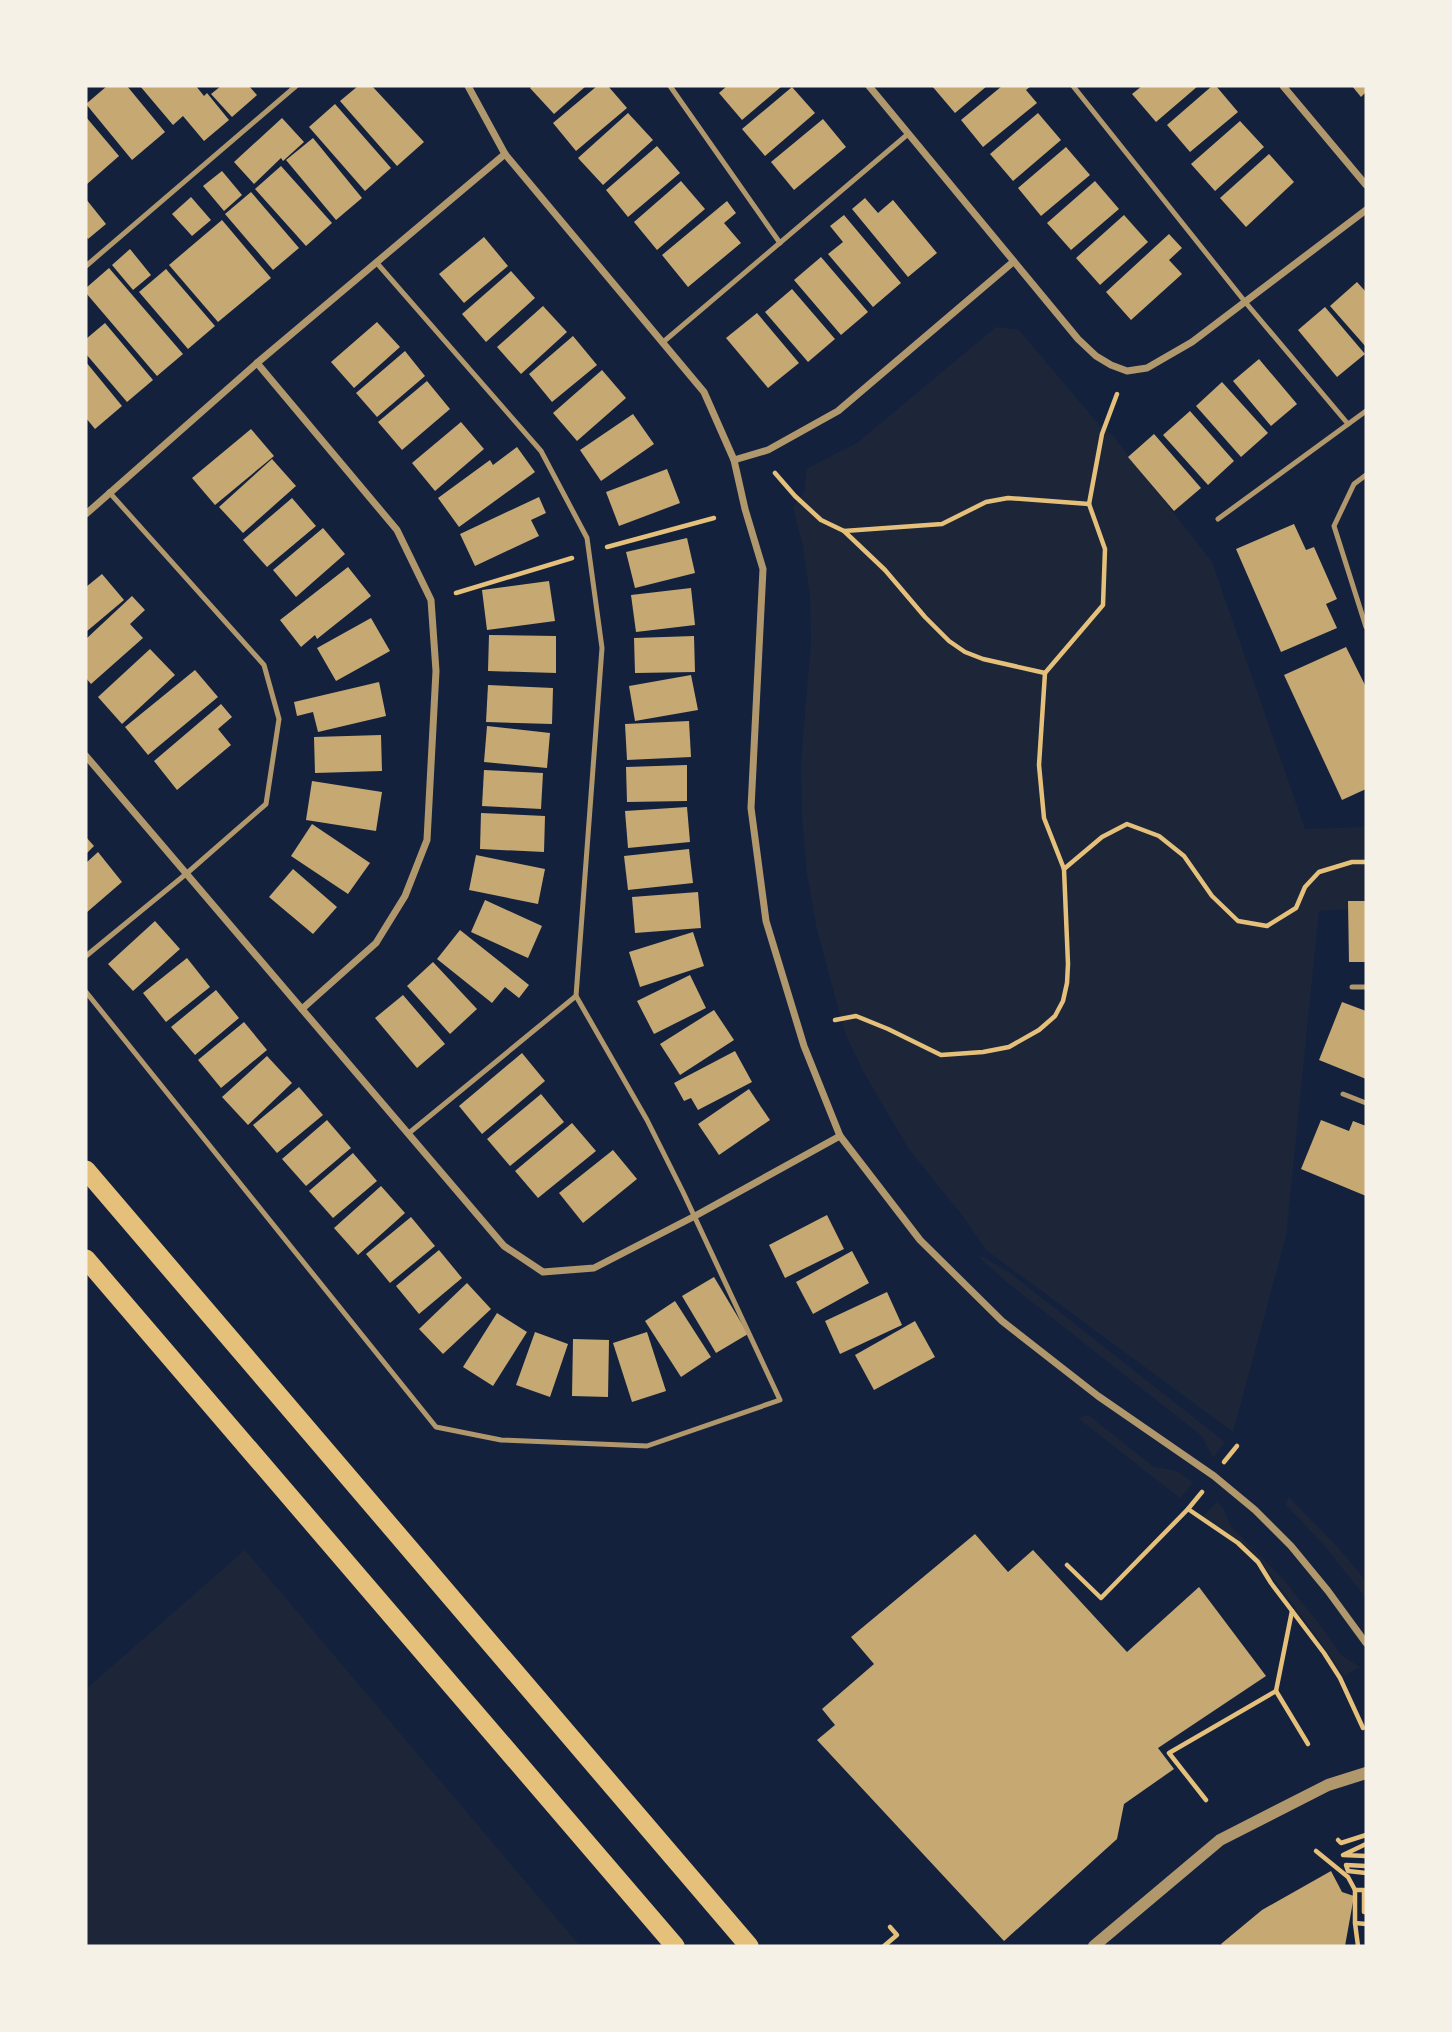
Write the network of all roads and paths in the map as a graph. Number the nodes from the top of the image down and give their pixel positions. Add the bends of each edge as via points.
1 (296, 86) edge
2 (468, 86) edge
3 (670, 86) edge
4 (869, 86) edge
5 (1073, 86) edge
6 (1283, 86) edge
7 (908, 134) junction
8 (505, 154) junction
9 (1366, 186) edge
10 (1366, 210) edge
11 (780, 243) junction
12 (376, 262) junction
13 (1013, 262) junction
14 (86, 266) edge
15 (1246, 303) junction
16 (662, 343) junction
17 (257, 363) junction
18 (1117, 394) dead end
19 (1366, 411) edge
20 (1348, 424) junction
21 (734, 460) junction
22 (775, 473) dead end
23 (1366, 475) edge
24 (109, 492) junction
25 (1089, 504) junction
26 (86, 514) edge
27 (714, 518) dead end
28 (1219, 519) dead end
29 (844, 531) junction
30 (600, 549) dead end
31 (576, 557) dead end
32 (456, 593) dead end
33 (1366, 627) edge
34 (1045, 673) junction
35 (86, 756) edge
36 (1366, 862) edge
37 (1064, 869) junction
38 (186, 874) junction
39 (86, 957) edge
40 (1352, 987) dead end
41 (1366, 987) edge
42 (86, 992) edge
43 (576, 996) junction
44 (302, 1009) junction
45 (835, 1020) dead end
46 (1343, 1094) dead end
47 (1366, 1103) edge
48 (409, 1133) junction
49 (840, 1136) junction
50 (86, 1170) edge
51 (695, 1216) junction
52 (86, 1259) edge
53 (1237, 1447) dead end
54 (1222, 1465) dead end
55 (1203, 1491) dead end
56 (1188, 1509) junction
57 (1067, 1565) dead end
58 (1292, 1610) junction
59 (1366, 1643) edge
60 (1276, 1691) junction
61 (1363, 1728) dead end
62 (1308, 1744) dead end
63 (1366, 1773) edge
64 (1206, 1801) dead end
65 (1366, 1835) edge
66 (1338, 1840) dead end
67 (1366, 1844) edge
68 (1316, 1851) dead end
69 (1366, 1856) edge
70 (1366, 1866) edge
71 (1366, 1873) edge
72 (1355, 1890) junction
73 (1366, 1912) edge
74 (1355, 1923) junction
75 (1366, 1924) edge
76 (890, 1927) dead end
77 (675, 1946) edge
78 (749, 1946) edge
79 (884, 1946) edge
80 (1094, 1946) edge
81 (1357, 1946) edge

1 - 14 lane
2 - 8 street
3 - 11 lane
4 - 7 street
5 - 15 lane
6 - 9 street
7 - 11 lane
7 - 13 street
8 - 12 street
8 - 16 street
10 - 15 street
11 - 16 lane
12 - 17 street
12 - 43 lane via 541,451 587,538 601,648
13 - 15 street via 1078,339 1096,356 1126,371 1147,368
13 - 21 street via 838,411 768,450
15 - 20 lane
16 - 21 street via 704,392
17 - 24 street
17 - 44 street via 397,530 431,600 436,671 427,839 405,895 376,943
18 - 25 path via 1101,434
19 - 20 lane
20 - 28 lane
21 - 49 street via 763,569 751,808 766,921 804,1046
22 - 29 path via 821,520
23 - 33 lane via 1354,484 1334,526
24 - 26 street
24 - 38 lane via 264,665 279,719 266,804
25 - 29 path via 1007,498 986,502 942,524
25 - 34 path via 1105,549 1103,605
27 - 30 path
29 - 34 path via 892,576 949,641 983,659
31 - 32 path
34 - 37 path via 1039,765 1044,818
35 - 38 street
36 - 37 path via 1319,872 1296,908 1267,926 1238,921 1212,897 1184,856 1160,836 1127,824 1102,837
37 - 45 path via 1068,983 1055,1016 1039,1030 1009,1047 941,1055 856,1016
38 - 39 lane
38 - 44 street
40 - 41 lane
42 - 51 lane via 436,1427 501,1440 647,1446 780,1400
43 - 48 lane
43 - 51 lane
44 - 48 street
46 - 47 lane
48 - 51 street via 504,1246 542,1272 594,1268
49 - 51 street
49 - 59 street via 919,1240 993,1312 1098,1396 1255,1510 1291,1546
50 - 78 highway
52 - 77 highway
53 - 54 path
55 - 56 path
56 - 57 path via 1101,1598
56 - 58 path via 1248,1551
58 - 60 path
58 - 61 path via 1340,1678
60 - 62 path
60 - 64 path via 1169,1753
63 - 80 street via 1328,1785 1220,1840
65 - 66 path
67 - 69 path via 1343,1855
68 - 72 path via 1348,1877
70 - 71 path via 1346,1865 1348,1871
72 - 73 path via 1364,1889
72 - 74 path
74 - 75 path
74 - 81 path
76 - 79 path via 897,1935

